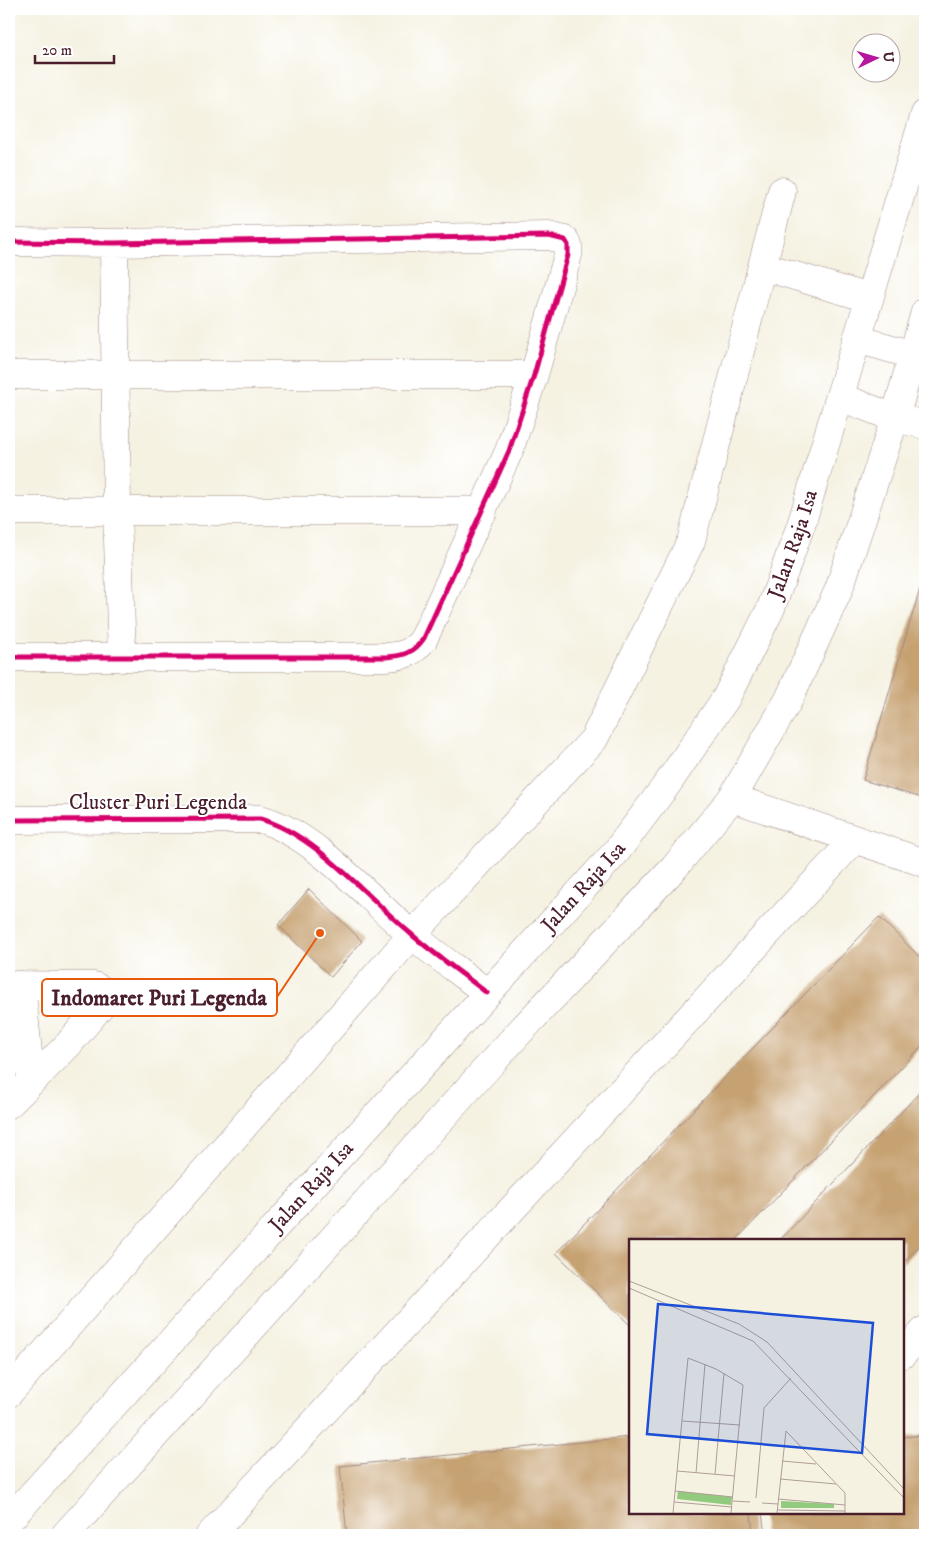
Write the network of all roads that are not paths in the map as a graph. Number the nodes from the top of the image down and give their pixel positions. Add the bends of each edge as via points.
1 (925, 114) edge
2 (782, 191) dead end
3 (9, 242) edge
4 (114, 242) junction
5 (762, 266) junction
6 (868, 298) junction
7 (925, 312) edge
8 (857, 339) junction
9 (919, 358) edge
10 (115, 374) junction
11 (9, 375) edge
12 (534, 375) junction
13 (840, 397) junction
14 (895, 418) junction
15 (925, 424) edge
16 (9, 511) edge
17 (116, 511) junction
18 (483, 511) junction
19 (9, 657) edge
20 (122, 658) junction
21 (732, 798) junction
22 (9, 820) edge
23 (854, 840) junction
24 (925, 863) edge
25 (412, 935) junction
26 (15, 985) edge
27 (487, 993) junction
28 (31, 1081) junction
29 (9, 1104) edge
30 (925, 1330) edge
31 (904, 1353) edge
32 (9, 1393) edge
33 (9, 1520) edge
34 (65, 1535) edge
35 (210, 1535) edge

1 - 6 street, Jalan Raja Isa
2 - 5 street
3 - 4 street
4 - 10 street
4 - 12 street via 549,236 565,240 568,255
5 - 6 street
5 - 25 street via 691,541 594,739
6 - 8 street, Jalan Raja Isa
7 - 9 street
8 - 9 street
8 - 13 street, Jalan Raja Isa
9 - 14 street
10 - 11 street
10 - 12 street
10 - 17 street
12 - 18 street via 509,451
13 - 14 street
13 - 27 street, Jalan Raja Isa via 801,525 771,608 726,698 616,852
14 - 15 street
14 - 21 street via 839,589 788,701
16 - 17 street
17 - 18 street
17 - 20 street
18 - 20 street via 424,638 407,654 386,657
19 - 20 street
21 - 23 street
21 - 34 street via 674,868 516,1036
22 - 25 street, Cluster Puri Legenda via 260,819 274,822 307,841
23 - 24 street
23 - 35 street
25 - 27 street, Cluster Puri Legenda
25 - 32 street
26 - 28 street
26 - 28 street via 94,986 104,993 102,1004 91,1018
27 - 33 street, Jalan Raja Isa
28 - 29 street
30 - 31 street

